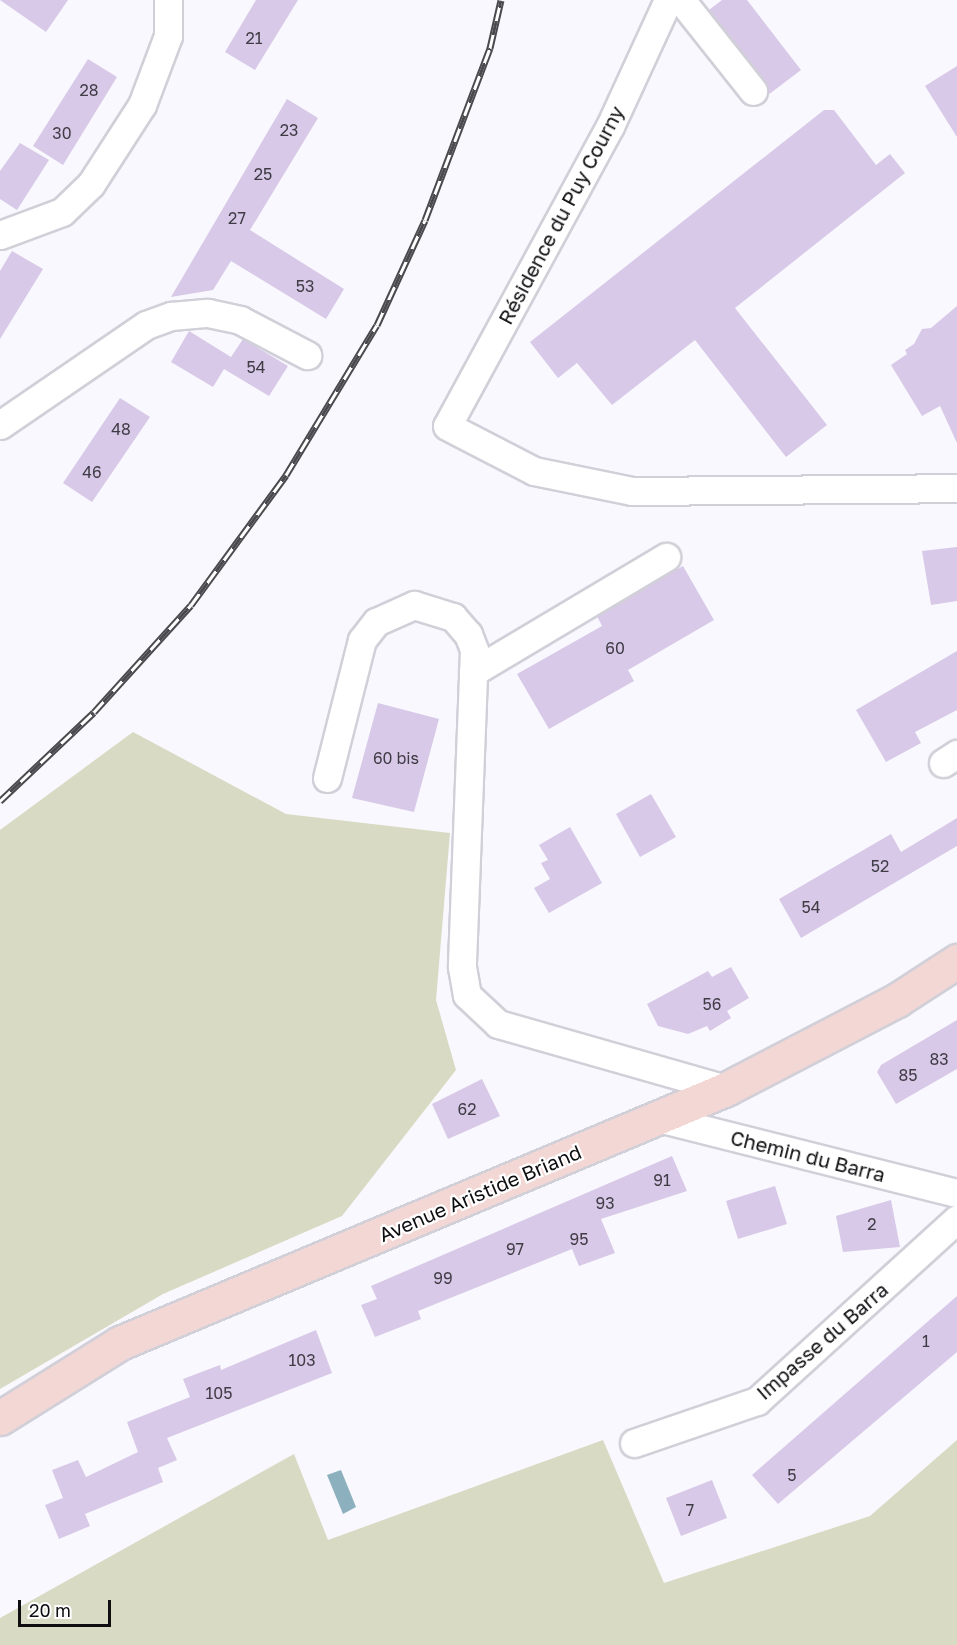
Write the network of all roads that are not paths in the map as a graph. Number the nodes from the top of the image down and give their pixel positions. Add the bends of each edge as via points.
1 (168, 0) edge
2 (668, 0) edge
3 (681, 0) edge
4 (753, 91) dead end
5 (0, 235) edge
6 (307, 355) dead end
7 (0, 425) edge
8 (957, 488) edge
9 (666, 557) dead end
10 (473, 672) junction
11 (327, 778) dead end
12 (957, 961) edge
13 (726, 1089) junction
14 (658, 1118) junction
15 (957, 1193) edge
16 (957, 1219) edge
17 (0, 1418) edge
18 (634, 1443) dead end

1 - 5 street via 168,36 142,105 91,184 62,212
2 - 8 street, Résidence du Puy Courny via 610,126 447,426 534,471 632,491
3 - 4 street
6 - 7 street via 240,320 208,314 171,316 146,325
9 - 10 street
10 - 11 street via 474,650 468,634 453,617 414,605 376,622 362,640
10 - 13 street via 462,967 467,995 498,1024
12 - 13 main road, Avenue Aristide Briand via 897,1000
13 - 14 main road, Avenue Aristide Briand
14 - 15 street, Chemin du Barra
14 - 17 main road, Avenue Aristide Briand via 120,1343
16 - 18 street, Impasse du Barra via 758,1401

